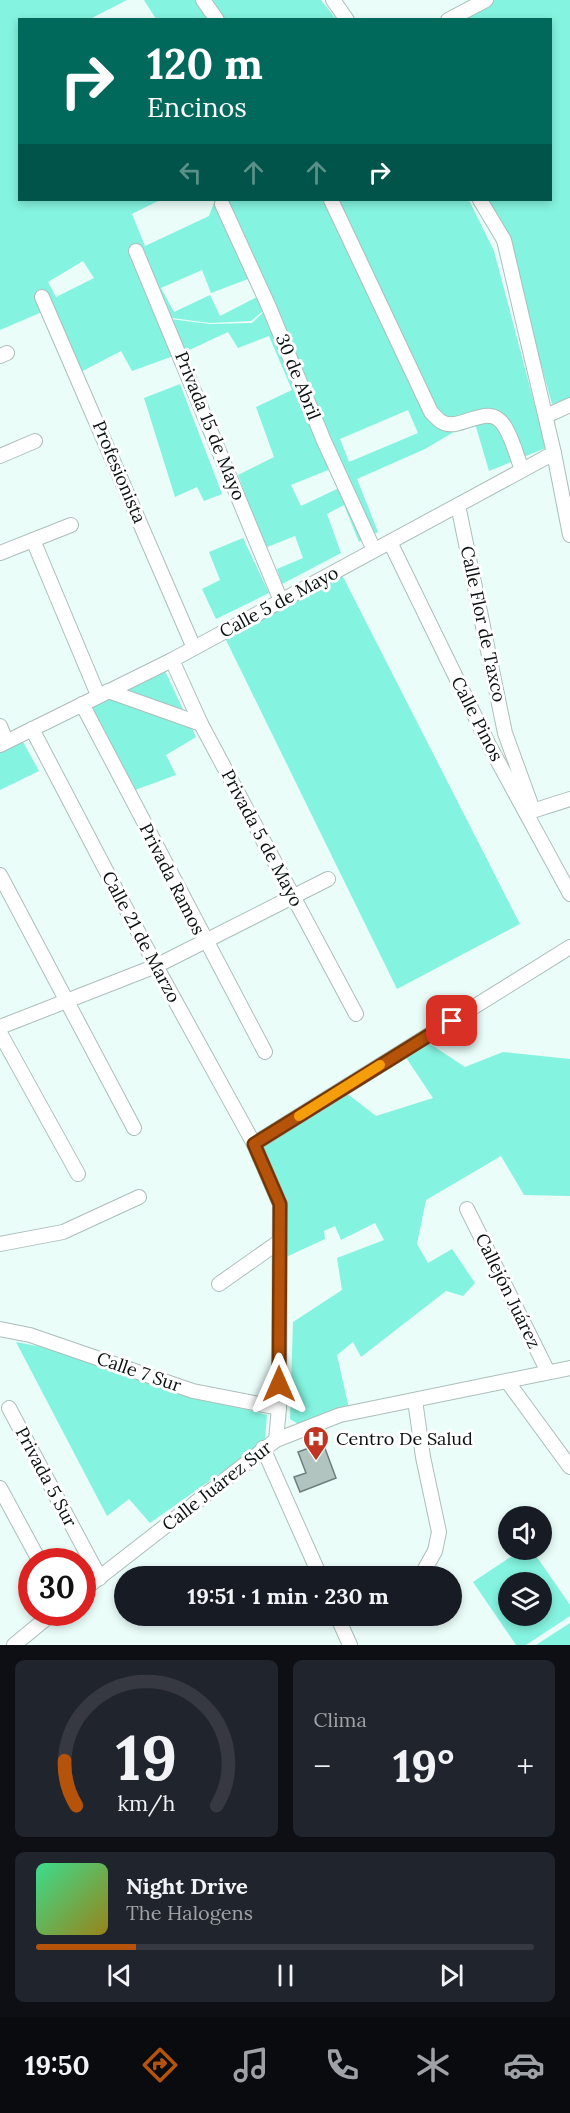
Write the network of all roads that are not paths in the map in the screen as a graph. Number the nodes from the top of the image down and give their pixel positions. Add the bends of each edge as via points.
1 (204, 0) edge
2 (333, 0) edge
3 (486, 0) edge
4 (216, 18) edge
5 (346, 18) edge
6 (452, 18) edge
7 (331, 201) edge
8 (481, 201) edge
9 (222, 204) dead end
10 (136, 251) dead end
11 (42, 297) dead end
12 (570, 405) edge
13 (546, 416) junction
14 (35, 441) dead end
15 (554, 453) junction
16 (0, 456) edge
17 (522, 470) junction
18 (458, 505) junction
19 (71, 525) dead end
20 (570, 534) edge
21 (33, 540) junction
22 (390, 542) junction
23 (374, 550) junction
24 (0, 553) edge
25 (281, 601) junction
26 (194, 648) junction
27 (172, 660) junction
28 (103, 693) junction
29 (82, 704) junction
30 (201, 724) junction
31 (0, 726) edge
32 (32, 729) junction
33 (3, 743) edge
34 (570, 799) edge
35 (529, 811) junction
36 (0, 875) edge
37 (328, 879) dead end
38 (570, 894) edge
39 (292, 896) junction
40 (205, 942) junction
41 (570, 947) edge
42 (156, 966) junction
43 (66, 1001) junction
44 (356, 1014) dead end
45 (0, 1027) edge
46 (0, 1033) edge
47 (265, 1052) dead end
48 (134, 1128) dead end
49 (254, 1144) junction
50 (78, 1174) dead end
51 (139, 1197) dead end
52 (467, 1209) dead end
53 (280, 1241) junction
54 (0, 1244) edge
55 (219, 1284) dead end
56 (0, 1329) edge
57 (570, 1368) edge
58 (548, 1372) junction
59 (507, 1381) junction
60 (415, 1400) junction
61 (9, 1408) dead end
62 (279, 1408) junction
63 (276, 1440) junction
64 (263, 1448) junction
65 (570, 1467) edge
66 (0, 1488) edge
67 (32, 1548) edge
68 (316, 1566) edge
69 (426, 1566) edge
70 (100, 1578) junction
71 (96, 1581) edge
72 (37, 1626) edge
73 (341, 1626) edge
74 (14, 1645) edge
75 (350, 1645) edge

1 - 4 street
2 - 5 street
3 - 6 street
7 - 17 street via 431,412 443,423 492,416 499,420
8 - 13 street via 504,240
9 - 23 street, 30 de Abril
10 - 25 street, Privada 15 de Mayo
11 - 26 street, Profesionista
12 - 13 street
13 - 15 street
14 - 16 street
15 - 17 street, Calle 5 de Mayo
15 - 20 street
17 - 18 street, Calle 5 de Mayo
18 - 22 street, Calle 5 de Mayo
18 - 35 street, Calle Flor de Taxco via 505,733
19 - 21 street
21 - 24 street
21 - 28 street
22 - 23 street, Calle 5 de Mayo
22 - 35 street, Calle Pinos via 489,744
23 - 25 street, Calle 5 de Mayo
25 - 26 street, Calle 5 de Mayo
26 - 27 street, Calle 5 de Mayo
27 - 28 street, Calle 5 de Mayo
27 - 30 street, Privada 5 de Mayo
28 - 29 street, Calle 5 de Mayo
28 - 30 street
29 - 32 street, Calle 5 de Mayo
29 - 40 street, Privada Ramos
30 - 39 street, Privada 5 de Mayo
31 - 33 street
32 - 33 street, Calle 5 de Mayo
32 - 42 street, Calle 21 de Marzo
34 - 35 street
35 - 38 street, Calle Pinos
36 - 43 street
37 - 39 street
39 - 40 street
39 - 44 street, Privada 5 de Mayo
40 - 42 street
40 - 47 street, Privada Ramos
41 - 49 street
42 - 43 street
42 - 49 street, Calle 21 de Marzo
43 - 45 street
43 - 48 street
46 - 50 street
49 - 53 street, Calle 21 de Marzo via 280,1204
51 - 54 street via 63,1232
52 - 58 street, Callejón Juárez
53 - 55 street
53 - 62 street, Calle 21 de Marzo
56 - 62 street, Calle 7 Sur via 30,1335 193,1391
57 - 58 street, Calle Juárez Sur
58 - 59 street, Calle Juárez Sur
59 - 60 street, Calle Juárez Sur
59 - 65 street
60 - 63 street, Calle Juárez Sur via 340,1415
60 - 69 street via 439,1532 435,1551
61 - 70 street, Privada 5 Sur
62 - 63 street, Calle 21 de Marzo
63 - 64 street, Calle Juárez Sur
64 - 68 street
64 - 70 street, Calle Juárez Sur
66 - 67 street
70 - 71 street, Calle Juárez Sur
72 - 74 street
73 - 75 street

